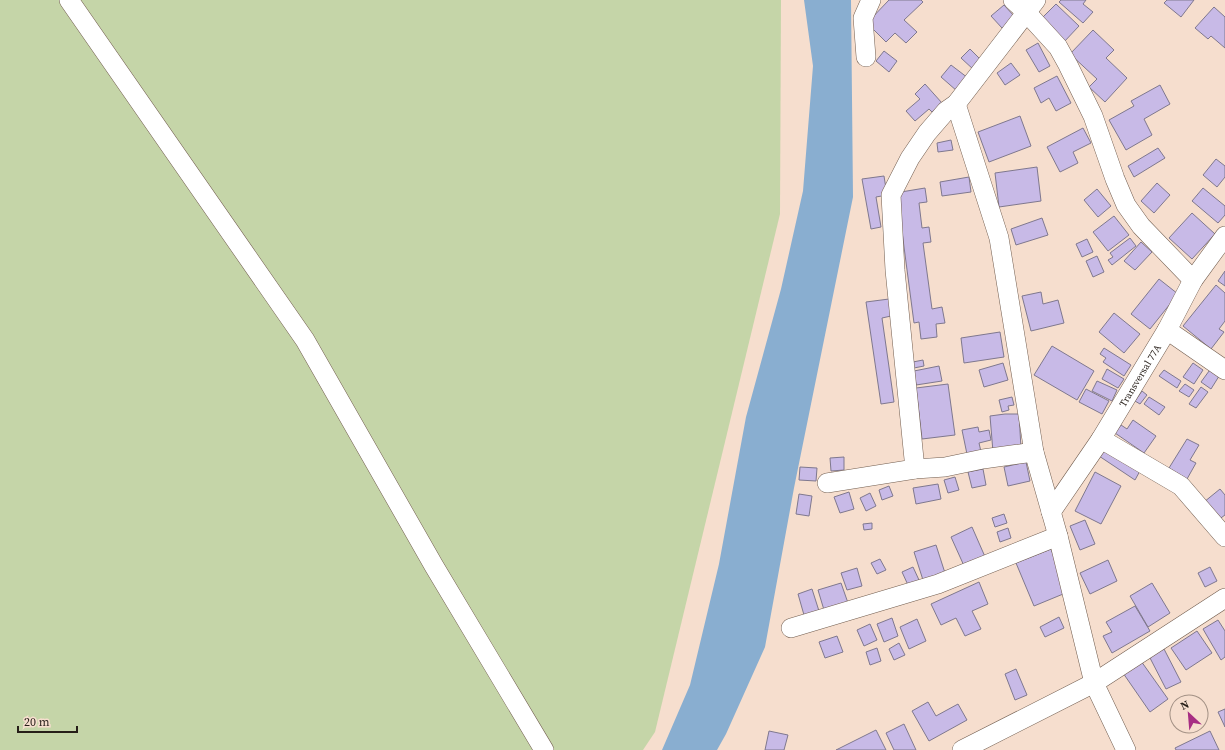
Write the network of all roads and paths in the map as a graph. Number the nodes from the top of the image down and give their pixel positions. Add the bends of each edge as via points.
1 (69, 0) edge
2 (871, 0) edge
3 (1025, 4) edge
4 (866, 57) dead end
5 (956, 104) junction
6 (1225, 236) edge
7 (1193, 280) junction
8 (1167, 330) junction
9 (1225, 370) edge
10 (1102, 439) junction
11 (1034, 452) junction
12 (915, 469) junction
13 (827, 483) dead end
14 (1051, 512) junction
15 (1058, 536) junction
16 (1225, 537) edge
17 (1225, 598) edge
18 (791, 628) dead end
19 (1094, 683) junction
20 (544, 750) edge
21 (962, 750) edge
22 (1126, 750) edge

1 - 20 street via 305,340 434,566
2 - 4 street via 863,18
3 - 5 street
3 - 7 street via 1058,47 1068,65 1093,116 1126,205 1141,226
5 - 11 street via 999,238
5 - 12 street via 946,111 927,133 910,158 891,195 895,270
6 - 7 street, Transversal 77A
7 - 8 street, Transversal 77A
8 - 9 street
8 - 10 street, Transversal 77A
10 - 14 street, Transversal 77A
10 - 16 street via 1181,486
11 - 12 street
11 - 14 street
12 - 13 street
14 - 15 street
15 - 18 street via 938,584
15 - 19 street
17 - 19 street
19 - 21 street
19 - 22 street

